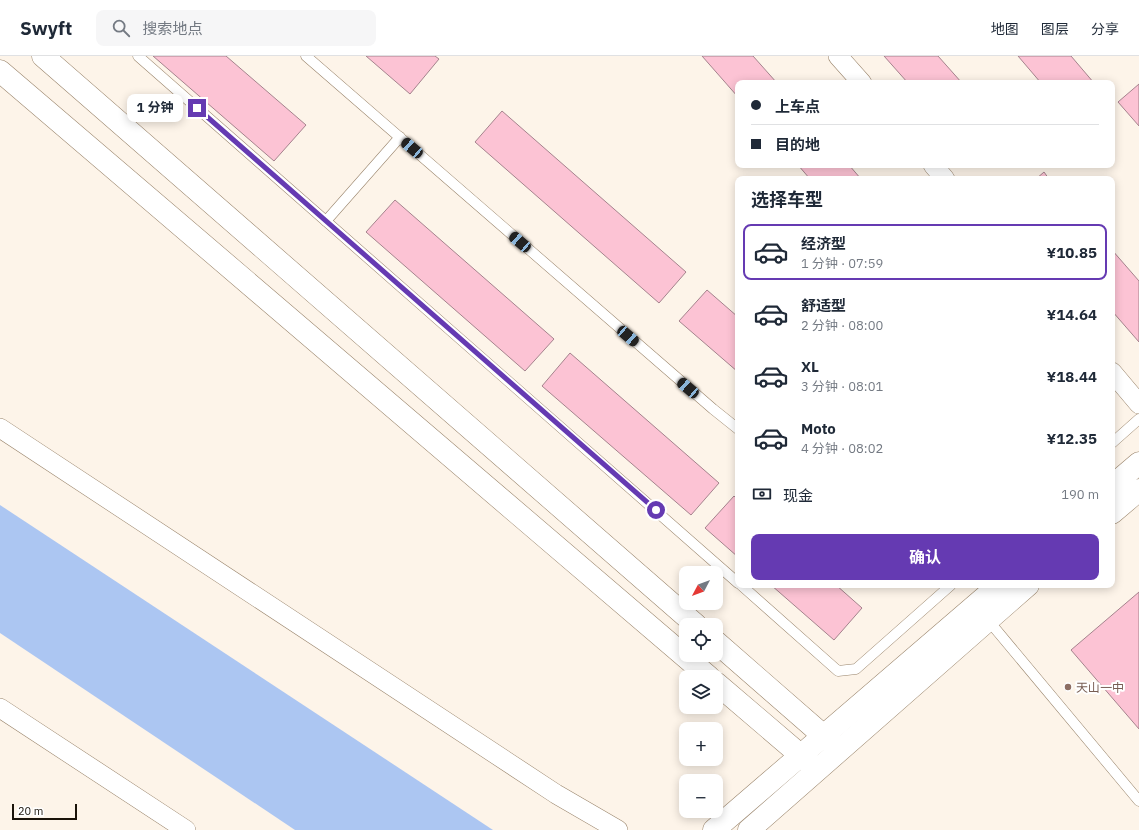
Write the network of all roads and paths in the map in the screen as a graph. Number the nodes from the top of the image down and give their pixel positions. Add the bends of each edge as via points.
1 (43, 56) edge
2 (138, 56) edge
3 (306, 56) edge
4 (838, 56) edge
5 (0, 71) edge
6 (859, 80) edge
7 (400, 137) junction
8 (936, 168) edge
9 (942, 176) edge
10 (326, 221) junction
11 (1115, 376) edge
12 (1139, 404) edge
13 (1139, 419) edge
14 (735, 427) edge
15 (0, 428) edge
16 (1115, 440) edge
17 (1139, 463) edge
18 (1115, 483) edge
19 (1139, 490) edge
20 (1115, 510) edge
21 (735, 580) edge
22 (744, 588) edge
23 (948, 588) edge
24 (995, 588) edge
25 (1025, 588) edge
26 (688, 618) edge
27 (988, 620) junction
28 (723, 648) edge
29 (701, 670) edge
30 (723, 689) edge
31 (0, 708) edge
32 (832, 743) junction
33 (810, 763) junction
34 (1139, 801) edge
35 (186, 830) edge
36 (618, 830) edge
37 (714, 830) edge
38 (749, 830) edge

1 - 26 main road
2 - 10 lane
3 - 7 lane
4 - 6 street
5 - 29 main road
7 - 10 lane
7 - 14 lane
8 - 9 street
10 - 21 lane
11 - 12 street
13 - 16 lane
15 - 36 street via 556,794
17 - 18 main road
19 - 20 main road
22 - 23 lane via 838,671 856,669
24 - 32 main road
25 - 27 main road
27 - 32 main road
27 - 34 lane
28 - 32 main road
30 - 33 main road
31 - 35 street
32 - 33 main road
33 - 37 main road
33 - 38 main road

